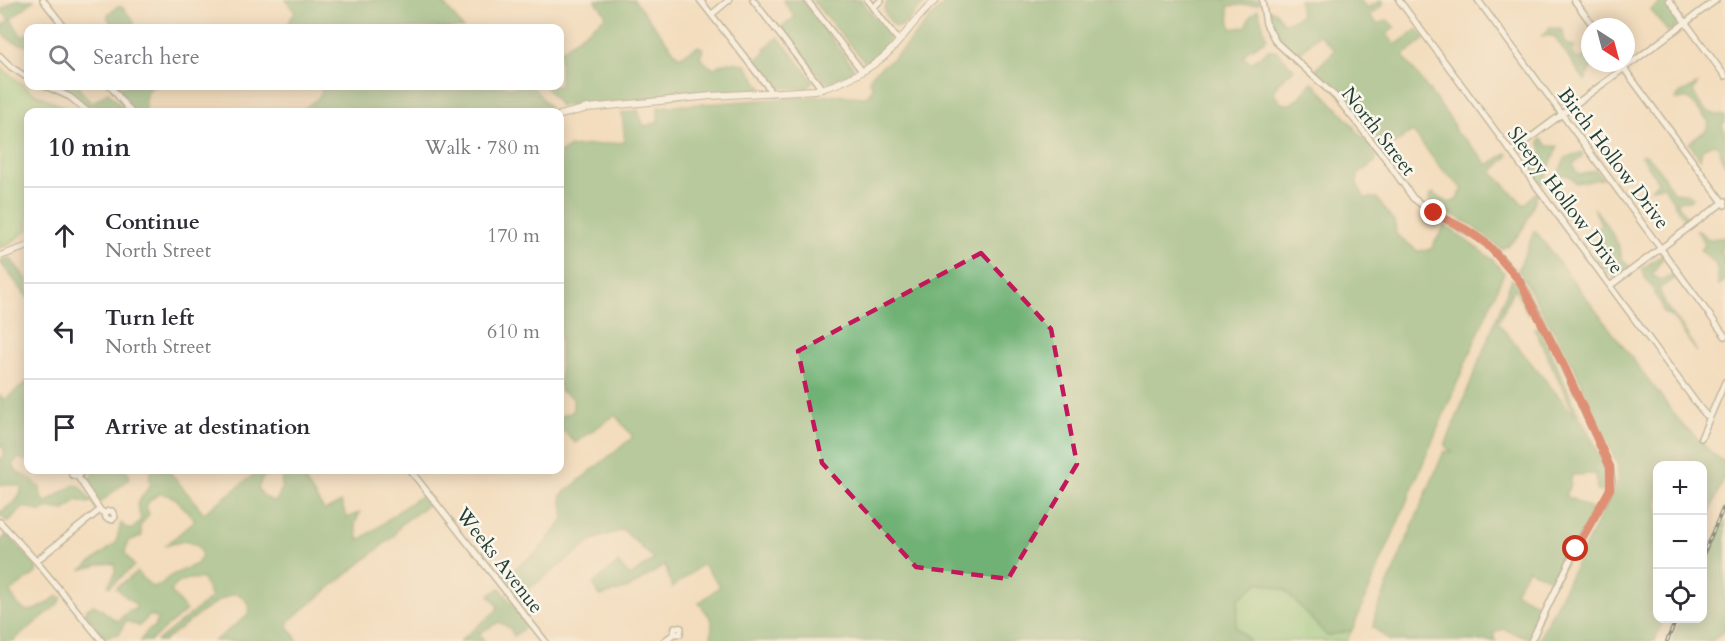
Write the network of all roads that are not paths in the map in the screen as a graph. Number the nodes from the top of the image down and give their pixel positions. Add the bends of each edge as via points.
1 (43, 0) edge
2 (700, 0) edge
3 (729, 0) edge
4 (753, 0) edge
5 (807, 0) edge
6 (867, 0) edge
7 (880, 0) edge
8 (936, 0) edge
9 (1262, 0) edge
10 (1399, 0) edge
11 (1478, 0) edge
12 (1574, 0) edge
13 (1669, 0) edge
14 (1716, 0) edge
15 (873, 8) junction
16 (711, 14) junction
17 (1587, 18) edge
18 (1686, 22) junction
19 (62, 24) edge
20 (899, 41) junction
21 (0, 57) edge
22 (1635, 57) edge
23 (862, 71) junction
24 (1615, 72) edge
25 (1626, 72) edge
26 (24, 75) edge
27 (1725, 76) edge
28 (822, 89) junction
29 (55, 90) edge
30 (113, 90) edge
31 (770, 93) junction
32 (83, 108) edge
33 (129, 108) edge
34 (564, 114) edge
35 (1562, 115) junction
36 (1511, 152) junction
37 (1724, 203) edge
38 (24, 247) edge
39 (1662, 248) junction
40 (0, 256) edge
41 (1611, 285) junction
42 (1725, 336) edge
43 (1725, 382) edge
44 (1710, 417) junction
45 (1701, 438) dead end
46 (72, 474) edge
47 (81, 474) edge
48 (413, 474) edge
49 (78, 477) junction
50 (0, 522) edge
51 (36, 561) junction
52 (674, 633) dead end
53 (102, 641) edge
54 (545, 641) edge
55 (664, 641) edge
56 (1531, 641) edge

1 - 19 street
2 - 16 street
3 - 16 street
4 - 28 street
5 - 23 street
6 - 15 street
7 - 15 street
8 - 20 main road
9 - 56 street, North Street via 1266,24 1276,42 1336,97 1413,198 1479,238 1514,273 1557,352 1610,467 1608,495 1581,538
10 - 36 street, Sleepy Hollow Drive
11 - 35 street, Birch Hollow Drive
12 - 17 street
13 - 18 street
14 - 18 street
15 - 20 street
16 - 31 street
18 - 22 street
18 - 27 street
20 - 23 main road via 889,53
21 - 26 street
23 - 28 main road
24 - 35 street
25 - 37 street
28 - 31 main road
29 - 32 street
30 - 33 street
31 - 34 main road via 588,108
35 - 36 street
35 - 39 street, Birch Hollow Drive
36 - 41 street, Sleepy Hollow Drive
37 - 39 street
38 - 40 main road
39 - 41 street
39 - 42 street, Birch Hollow Drive
41 - 44 street, Sleepy Hollow Drive
43 - 44 street
44 - 45 street
46 - 49 street
47 - 49 street
48 - 54 street, Weeks Avenue
49 - 51 street via 103,512
50 - 51 street
51 - 53 street
52 - 55 street

